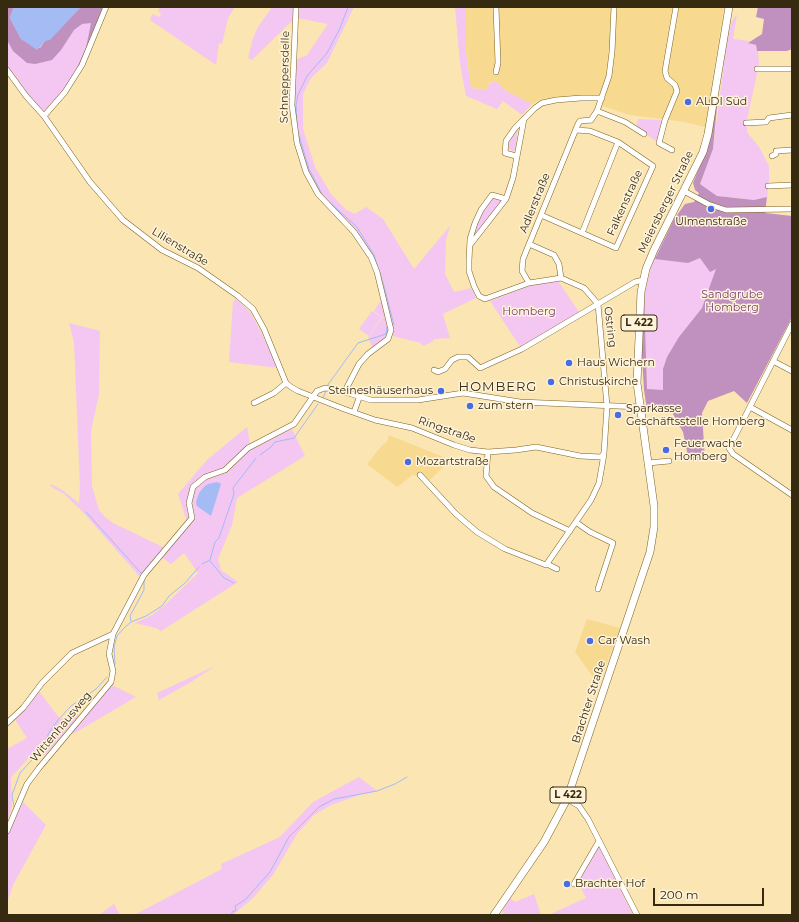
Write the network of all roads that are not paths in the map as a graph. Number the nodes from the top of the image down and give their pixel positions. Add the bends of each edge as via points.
1 (106, 7) edge
2 (296, 7) edge
3 (496, 7) edge
4 (614, 7) edge
5 (676, 7) edge
6 (729, 7) edge
7 (7, 70) edge
8 (757, 70) dead end
9 (792, 70) edge
10 (496, 72) dead end
11 (602, 98) junction
12 (597, 111) junction
13 (792, 115) edge
14 (44, 116) junction
15 (524, 119) junction
16 (591, 120) junction
17 (746, 123) dead end
18 (576, 130) junction
19 (590, 131) junction
20 (644, 134) dead end
21 (618, 142) junction
22 (672, 150) dead end
23 (792, 150) edge
24 (516, 156) junction
25 (772, 156) dead end
26 (792, 185) edge
27 (768, 186) dead end
28 (684, 191) junction
29 (506, 199) junction
30 (792, 209) edge
31 (541, 215) junction
32 (582, 233) junction
33 (470, 244) junction
34 (529, 244) junction
35 (561, 278) junction
36 (643, 280) junction
37 (529, 283) junction
38 (598, 304) junction
39 (792, 324) edge
40 (773, 361) junction
41 (434, 370) dead end
42 (792, 371) edge
43 (286, 383) junction
44 (346, 391) junction
45 (313, 396) junction
46 (359, 398) junction
47 (254, 403) dead end
48 (607, 406) junction
49 (750, 406) junction
50 (640, 407) junction
51 (354, 412) junction
52 (792, 430) edge
53 (488, 452) junction
54 (604, 453) junction
55 (669, 461) dead end
56 (648, 463) junction
57 (420, 475) dead end
58 (792, 494) edge
59 (577, 522) junction
60 (570, 531) junction
61 (546, 564) junction
62 (557, 569) dead end
63 (598, 589) dead end
64 (113, 634) junction
65 (7, 723) edge
66 (567, 799) junction
67 (7, 831) edge
68 (599, 841) junction
69 (574, 884) dead end
70 (494, 915) edge
71 (637, 915) edge

1 - 14 street via 82,65 65,92
2 - 44 street, Schneppersdelle via 292,105 297,144 306,172 318,194 354,232 374,264 391,330 388,339 359,364
3 - 10 street
4 - 11 street via 611,63
5 - 22 street via 665,71 677,91 658,143
6 - 28 main road, Meiersberger Straße / L 422 via 705,146
7 - 14 street, Lilienstraße
8 - 9 street
11 - 12 street
11 - 15 street via 570,98 542,103
12 - 16 street
12 - 20 street via 625,122
13 - 17 street via 769,118 766,122
14 - 43 street, Lilienstraße via 77,165 123,220 162,250 198,268 252,309 264,329
15 - 24 street
15 - 24 street via 510,134 505,146 505,153
16 - 18 street, Adlerstraße via 580,121
16 - 19 street
18 - 19 street
18 - 31 street, Adlerstraße
19 - 21 street
21 - 32 street
21 - 32 street, Falkenstraße via 653,166 616,248
23 - 25 street via 776,151
24 - 29 street via 513,178
26 - 27 street
28 - 30 street via 726,210
28 - 36 main road, Meiersberger Straße / L 422 via 658,240
29 - 33 street
29 - 33 street via 492,195 475,223
31 - 32 street
31 - 34 street, Adlerstraße
33 - 37 street via 469,271 479,296 485,299
34 - 35 street via 554,255 559,264
34 - 37 street, Adlerstraße via 521,265
35 - 37 street
35 - 38 street, Ostring via 584,288
36 - 38 street
36 - 50 main road, Meiersberger Straße / L 422 via 637,377
38 - 41 street via 522,349 480,368 468,357 458,356 445,369 438,372
38 - 48 street, Ostring
39 - 40 street
40 - 42 street
40 - 49 street
43 - 45 street via 298,391
43 - 47 street via 274,393
44 - 45 street via 325,388
44 - 46 street
45 - 51 street, Ringstraße
45 - 64 street, Wittenhausweg via 294,424 248,448 225,470 198,481 190,495 192,518 144,574
46 - 48 street via 418,400 463,393 520,402
46 - 51 street
48 - 50 street
48 - 54 street
49 - 52 street
49 - 58 street via 730,445 730,450
50 - 56 main road, Brachter Straße / L 422
51 - 53 street, Ringstraße via 375,420 412,428 454,446
53 - 54 street, Ringstraße via 536,447 597,458
53 - 60 street via 486,476 494,487 532,513
54 - 59 street via 599,483 592,500
55 - 56 street
56 - 66 main road, Brachter Straße / L 422 via 654,513 651,548
57 - 61 street via 456,514 477,532 501,547
59 - 60 street
59 - 63 street via 590,532 613,543
60 - 61 street
61 - 62 street
64 - 65 street via 72,653
64 - 67 street, Wittenhausweg via 109,654 113,669 110,682 38,768 27,784
66 - 68 street via 581,809
66 - 70 main road, Brachter Straße / L 422 via 544,842
68 - 69 street
68 - 71 street

